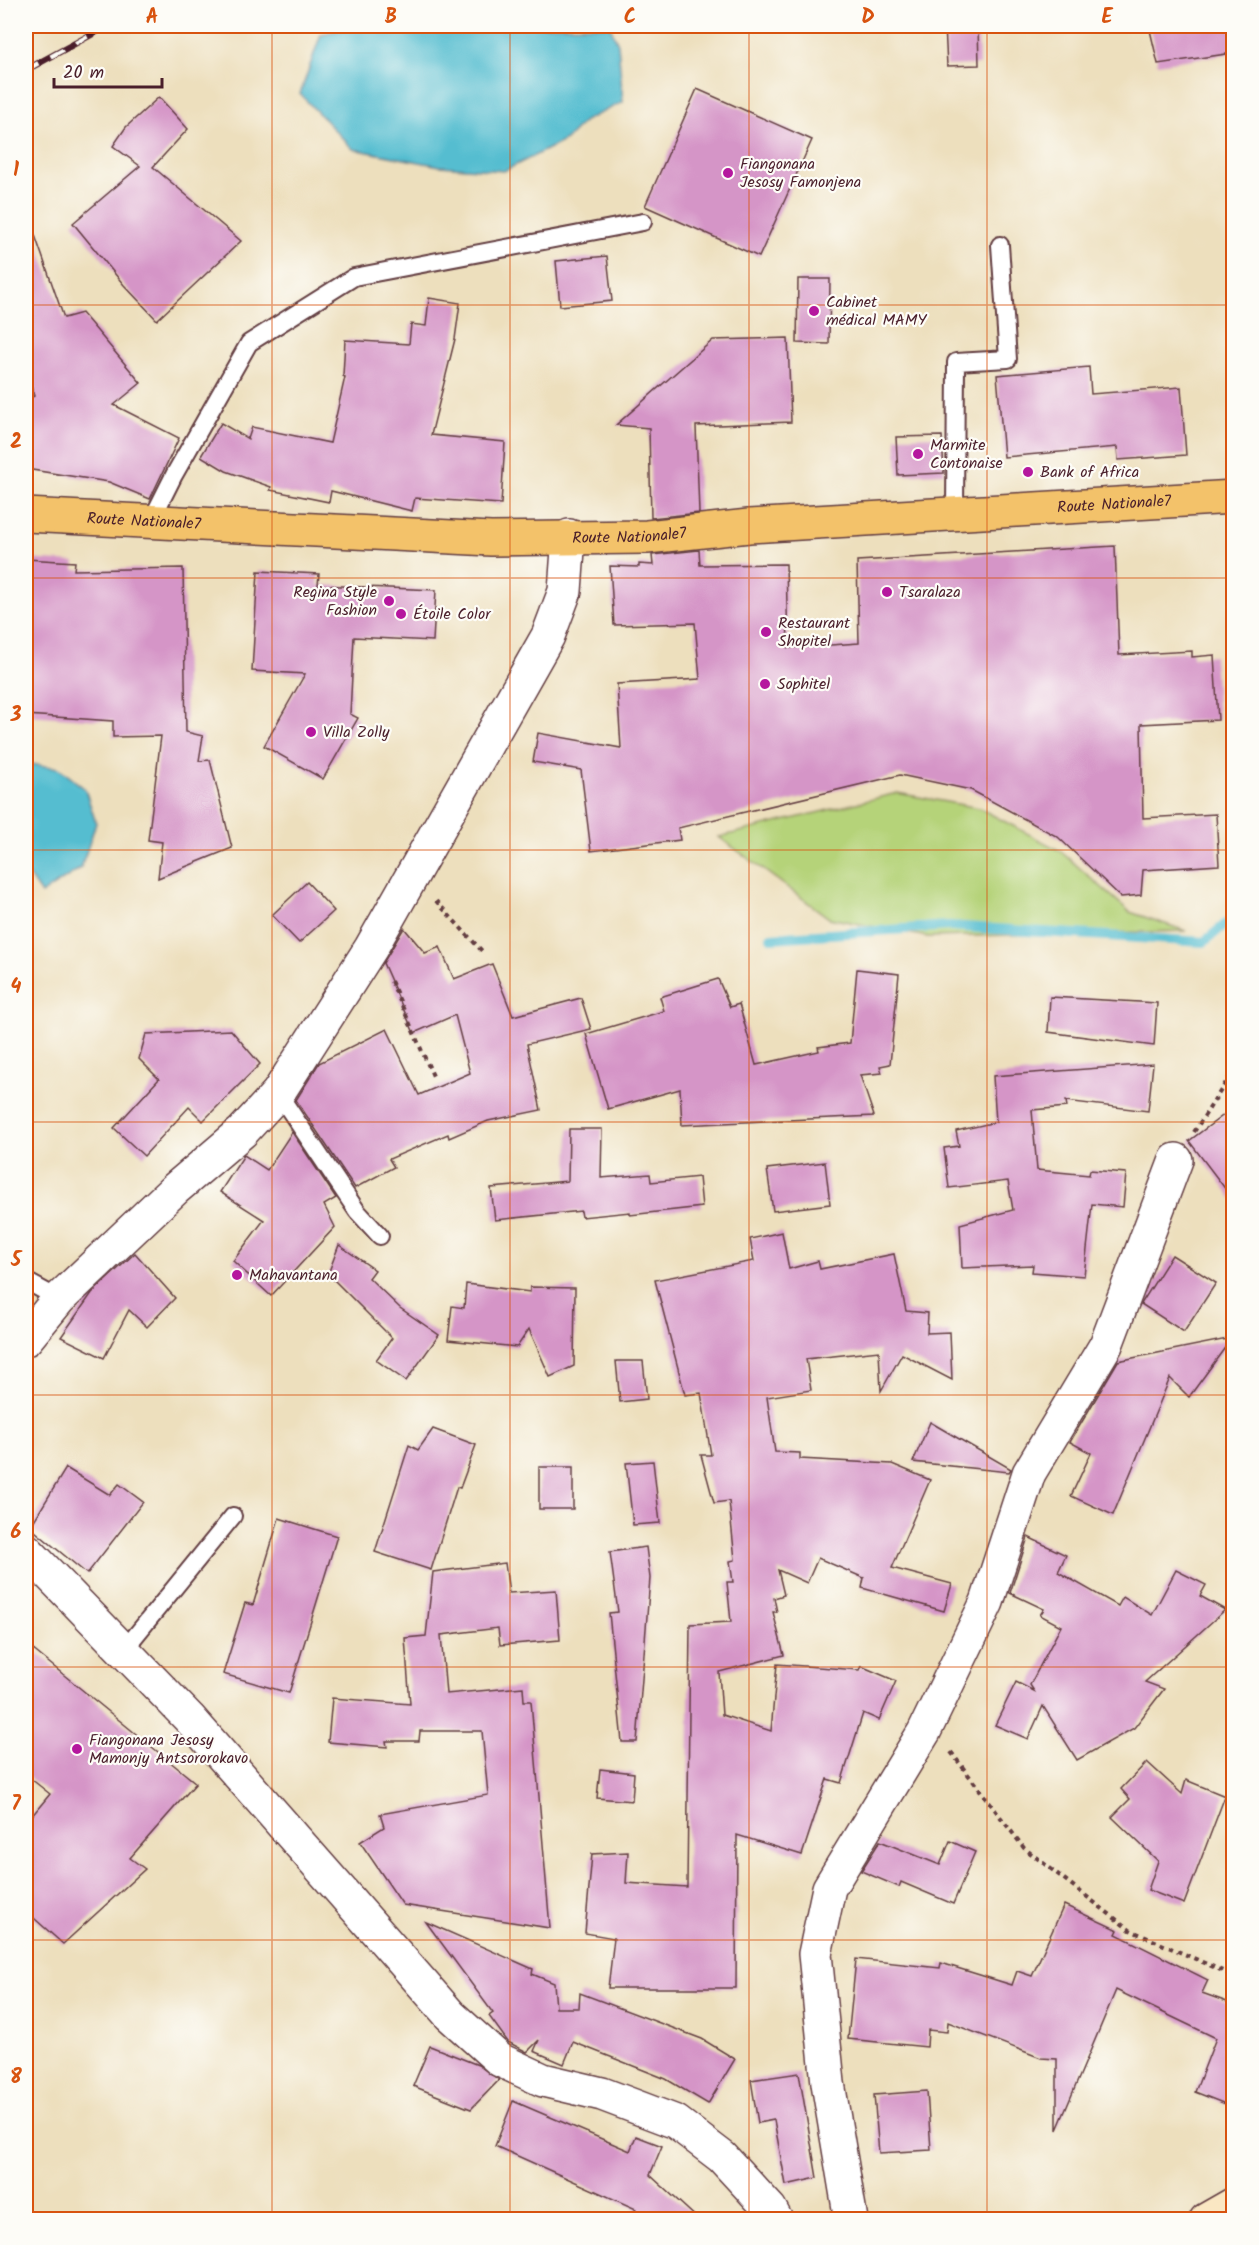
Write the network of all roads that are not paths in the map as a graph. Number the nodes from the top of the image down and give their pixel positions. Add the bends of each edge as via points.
1 (642, 222) dead end
2 (1000, 245) dead end
3 (1233, 497) edge
4 (955, 513) junction
5 (26, 515) edge
6 (151, 521) junction
7 (569, 536) junction
8 (278, 1093) junction
9 (1176, 1160) road end
10 (380, 1236) dead end
11 (26, 1281) edge
12 (59, 1299) junction
13 (26, 1339) edge
14 (233, 1516) dead end
15 (26, 1550) edge
16 (123, 1651) junction
17 (1233, 2204) edge
18 (776, 2220) edge
19 (851, 2220) edge
20 (1206, 2220) edge

1 - 6 lane via 354,277 249,343
2 - 4 lane via 1008,359 956,362
3 - 4 main road, Route Nationale7
4 - 7 main road, Route Nationale7 via 749,526 647,537
5 - 6 main road, Route Nationale7
6 - 7 main road, Route Nationale7 via 490,539
7 - 8 street via 565,591 548,636 371,948
8 - 10 lane via 357,1211
8 - 12 street via 242,1132 175,1189
9 - 19 street via 1106,1345 1029,1473 987,1602 924,1732 829,1888 815,1954 828,2083
11 - 12 lane
12 - 13 street
14 - 16 lane
15 - 16 street
16 - 18 street via 189,1718 450,2015 500,2060 543,2080 602,2094 676,2122 722,2157
17 - 20 street

